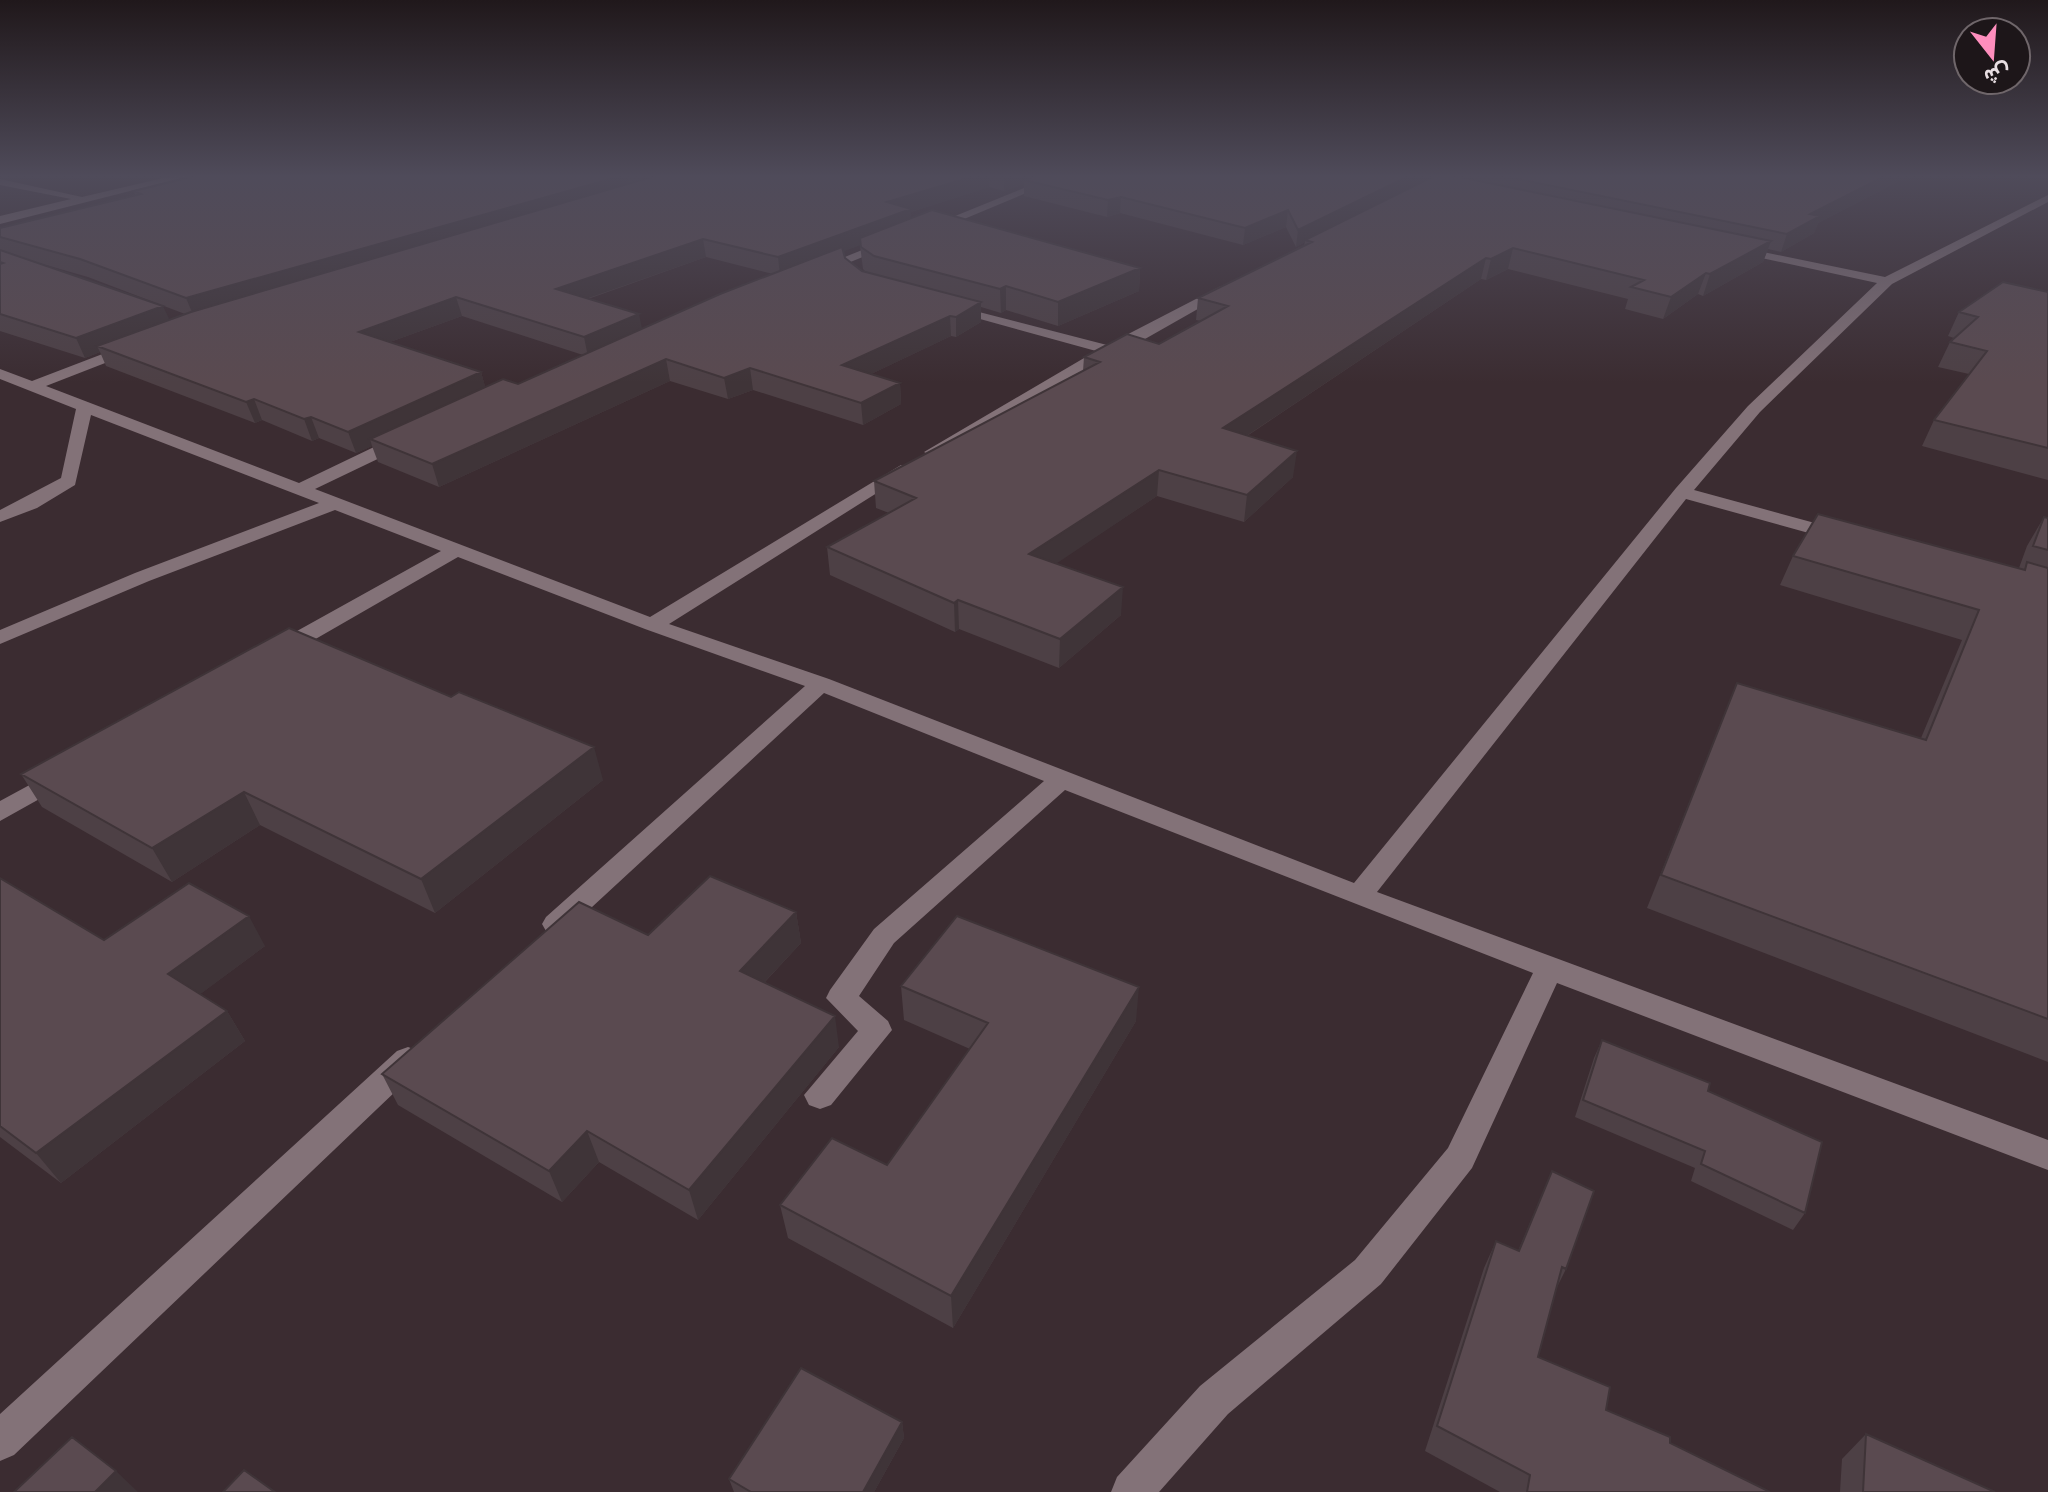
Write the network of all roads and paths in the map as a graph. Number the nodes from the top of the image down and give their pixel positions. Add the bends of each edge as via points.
1 (899, 245) edge
2 (1718, 245) edge
3 (1958, 245) edge
4 (797, 278) edge
5 (1245, 279) edge
6 (1887, 281) junction
7 (929, 300) edge
8 (149, 342) edge
9 (1109, 350) junction
10 (0, 374) edge
11 (33, 386) junction
12 (84, 407) junction
13 (422, 431) edge
14 (298, 490) junction
15 (1682, 492) junction
16 (333, 504) junction
17 (0, 516) edge
18 (1865, 542) edge
19 (457, 550) junction
20 (652, 625) junction
21 (0, 638) edge
22 (255, 665) edge
23 (821, 684) junction
24 (80, 765) edge
25 (1062, 779) junction
26 (0, 812) edge
27 (1359, 896) junction
28 (535, 943) edge
29 (1550, 967) junction
30 (430, 1040) edge
31 (820, 1095) dead end
32 (2048, 1155) edge
33 (0, 1441) edge
34 (1132, 1492) edge

1 - 4 street via 853,265
2 - 6 street
3 - 6 street
5 - 9 street
6 - 15 street via 1754,409
7 - 9 street
8 - 11 street
9 - 20 street via 833,509
10 - 11 street
11 - 12 street
12 - 14 street
12 - 17 street via 69,481
13 - 14 street
14 - 16 street
15 - 18 street
15 - 27 street
16 - 19 street
16 - 21 street
19 - 20 street
19 - 22 street
20 - 23 street
23 - 25 street
23 - 28 street
24 - 26 street
25 - 27 street
25 - 31 street via 884,936 841,998 877,1030
27 - 29 street
29 - 32 street
29 - 34 street via 1460,1158 1368,1272 1214,1400
30 - 33 street

